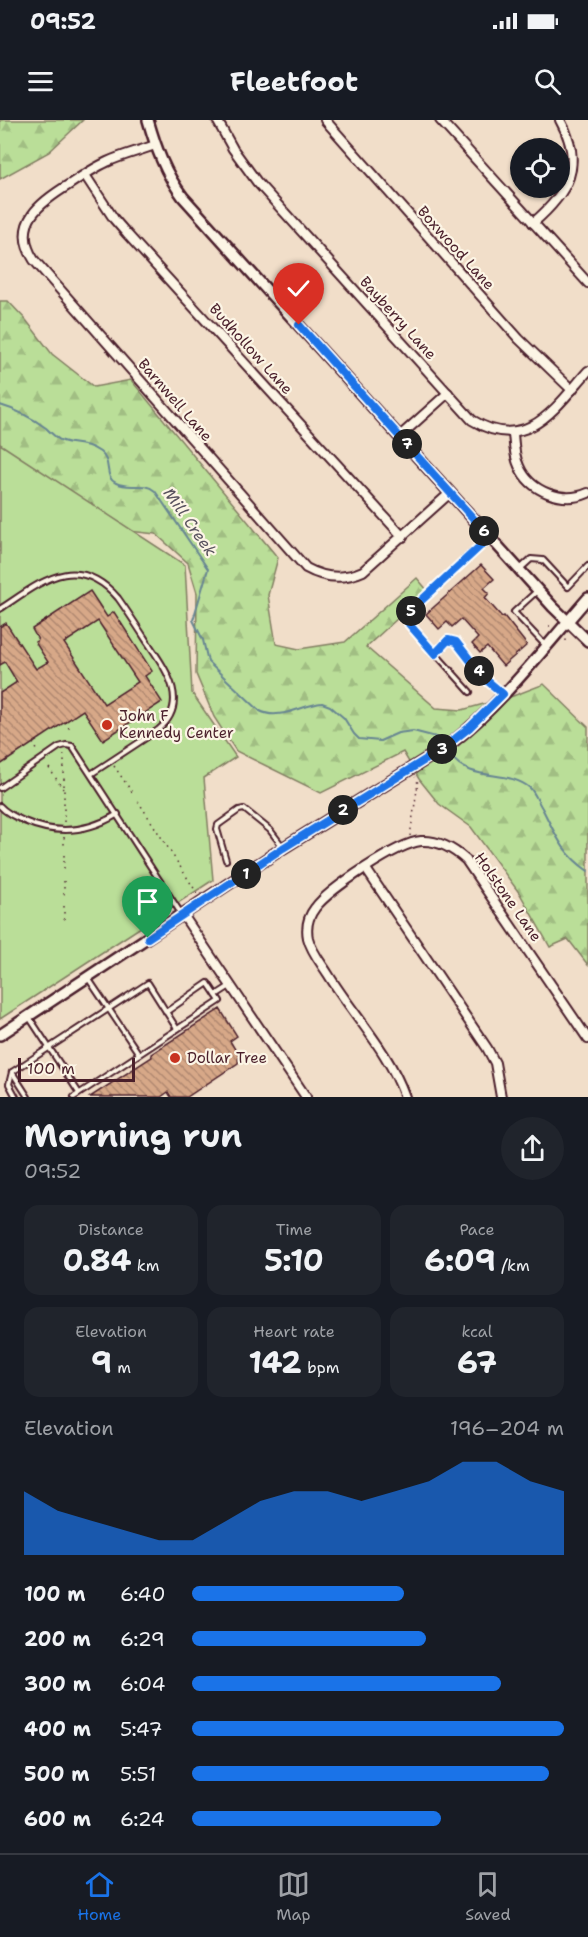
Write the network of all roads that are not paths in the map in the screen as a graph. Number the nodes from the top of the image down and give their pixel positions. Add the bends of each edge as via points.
1 (148, 120) edge
2 (217, 120) edge
3 (325, 120) edge
4 (440, 120) edge
5 (560, 120) edge
6 (155, 145) junction
7 (85, 175) junction
8 (533, 223) junction
9 (588, 283) edge
10 (588, 371) edge
11 (572, 390) junction
12 (448, 393) junction
13 (513, 433) junction
14 (400, 436) junction
15 (450, 493) junction
16 (588, 493) edge
17 (403, 537) junction
18 (490, 537) junction
19 (588, 566) edge
20 (520, 570) junction
21 (538, 590) junction
22 (588, 598) edge
23 (0, 609) edge
24 (567, 621) junction
25 (588, 641) edge
26 (545, 646) junction
27 (435, 654) junction
28 (470, 692) dead end
29 (503, 694) junction
30 (91, 774) junction
31 (0, 788) edge
32 (0, 806) edge
33 (117, 814) junction
34 (283, 848) junction
35 (226, 860) dead end
36 (366, 869) junction
37 (183, 915) junction
38 (88, 977) junction
39 (230, 986) junction
40 (216, 996) junction
41 (108, 1008) junction
42 (166, 1012) junction
43 (28, 1016) junction
44 (177, 1029) junction
45 (0, 1035) edge
46 (588, 1039) edge
47 (49, 1048) junction
48 (139, 1054) junction
49 (12, 1072) junction
50 (79, 1094) junction
51 (16, 1097) edge
52 (28, 1097) edge
53 (74, 1097) edge
54 (306, 1097) edge
55 (405, 1097) edge
56 (501, 1097) edge

1 - 6 street
2 - 12 street, Bayberry Lane via 252,177
3 - 11 street, Boxwood Lane via 519,339
4 - 8 street
5 - 8 street via 569,141 570,174 562,195
6 - 7 street, Barnwell Lane via 112,160
6 - 14 street via 183,197
7 - 17 street, Budhollow Lane via 127,234
7 - 17 street, Barnwell Lane via 45,200 32,214 26,237 34,260 306,568 327,577 357,574
8 - 9 street
10 - 11 street
11 - 13 street via 544,419
12 - 13 street, Bayberry Lane via 472,420 492,430
12 - 14 street
13 - 16 street via 519,466 538,488 567,498
14 - 15 street
15 - 17 street, Barnwell Lane
15 - 18 street
18 - 20 street
18 - 27 lane via 411,610 409,624
19 - 20 lane via 568,586 543,560 531,560
20 - 21 street
21 - 24 street
21 - 26 lane via 514,612
22 - 24 street
23 - 30 lane via 50,577 85,575 118,598 168,675 174,700 166,722
24 - 25 street
24 - 26 street
26 - 29 street
27 - 28 lane
27 - 29 lane via 448,640 456,642 484,678
29 - 34 street via 441,750
30 - 31 lane via 75,748 66,745
30 - 33 lane
32 - 33 lane via 20,819 56,830 91,827
33 - 37 lane
34 - 35 lane via 270,830 244,809 239,810 218,825
34 - 37 street
36 - 46 street, Holstone Lane via 409,843 435,842 452,849 466,860 487,888
36 - 55 street, Holstone Lane via 314,909 309,920 309,940 335,986 383,1053
36 - 56 street via 487,1048 495,1063
37 - 38 street
37 - 39 street
38 - 41 lane
38 - 43 street
39 - 40 lane
39 - 54 street
40 - 42 lane via 208,984
40 - 44 lane via 220,1001
41 - 42 lane via 148,982
41 - 47 lane
41 - 48 lane
42 - 44 lane
43 - 45 street
43 - 47 lane
44 - 48 lane
47 - 49 lane
47 - 50 lane
48 - 50 lane
49 - 51 lane via 9,1084
49 - 52 lane
50 - 53 lane

